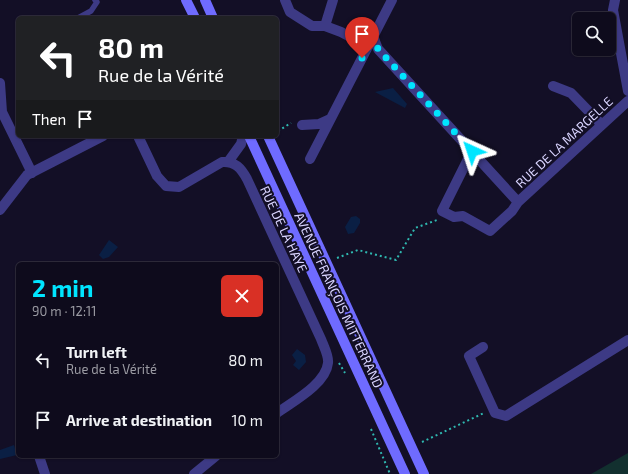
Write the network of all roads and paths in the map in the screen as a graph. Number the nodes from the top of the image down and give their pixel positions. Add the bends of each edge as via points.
1 (186, 0) edge
2 (205, 0) edge
3 (285, 0) edge
4 (333, 0) edge
5 (392, 0) edge
6 (615, 0) edge
7 (97, 1) edge
8 (82, 16) edge
9 (194, 16) edge
10 (213, 16) edge
11 (325, 26) junction
12 (373, 36) junction
13 (368, 46) junction
14 (0, 83) edge
15 (553, 86) dead end
16 (628, 91) edge
17 (628, 101) edge
18 (330, 119) junction
19 (302, 125) dead end
20 (602, 125) junction
21 (99, 138) edge
22 (139, 138) edge
23 (242, 138) edge
24 (250, 138) edge
25 (269, 138) edge
26 (472, 151) junction
27 (310, 159) dead end
28 (228, 162) junction
29 (32, 173) junction
30 (518, 202) junction
31 (0, 210) edge
32 (446, 213) junction
33 (337, 258) dead end
34 (628, 340) edge
35 (483, 347) dead end
36 (493, 409) junction
37 (279, 411) edge
38 (422, 442) dead end
39 (40, 458) edge
40 (206, 459) edge
41 (45, 474) edge
42 (194, 474) edge
43 (405, 474) edge
44 (424, 474) edge

1 - 9 main road
2 - 10 main road
3 - 11 street via 290,12 312,26
4 - 11 street
5 - 12 street
6 - 16 street via 613,10
7 - 8 lane via 91,11
11 - 13 street
12 - 13 street
12 - 26 street via 378,49
13 - 18 street
14 - 29 street via 2,112
15 - 20 street via 571,93
17 - 20 street, RUE DE LA MARGELLE
18 - 19 street via 319,124
18 - 27 street
20 - 30 street, RUE DE LA MARGELLE
21 - 29 street
22 - 28 street via 157,176 166,186 179,187 216,165
23 - 28 street
24 - 43 main road, AVENUE FRANÇOIS MITTERRAND
25 - 44 main road, AVENUE FRANÇOIS MITTERRAND
26 - 30 street
26 - 32 street via 442,210
28 - 37 street, RUE DE LA HAYE via 236,165 247,179 327,356 326,369 317,383
29 - 31 street via 27,175
30 - 32 street, RUE DE LA MARGELLE via 490,231 463,216 454,217
32 - 33 path via 443,218 415,228 396,260 358,250
34 - 36 street via 506,416 495,413
35 - 36 street via 469,356
36 - 38 path
39 - 41 street
40 - 42 street

